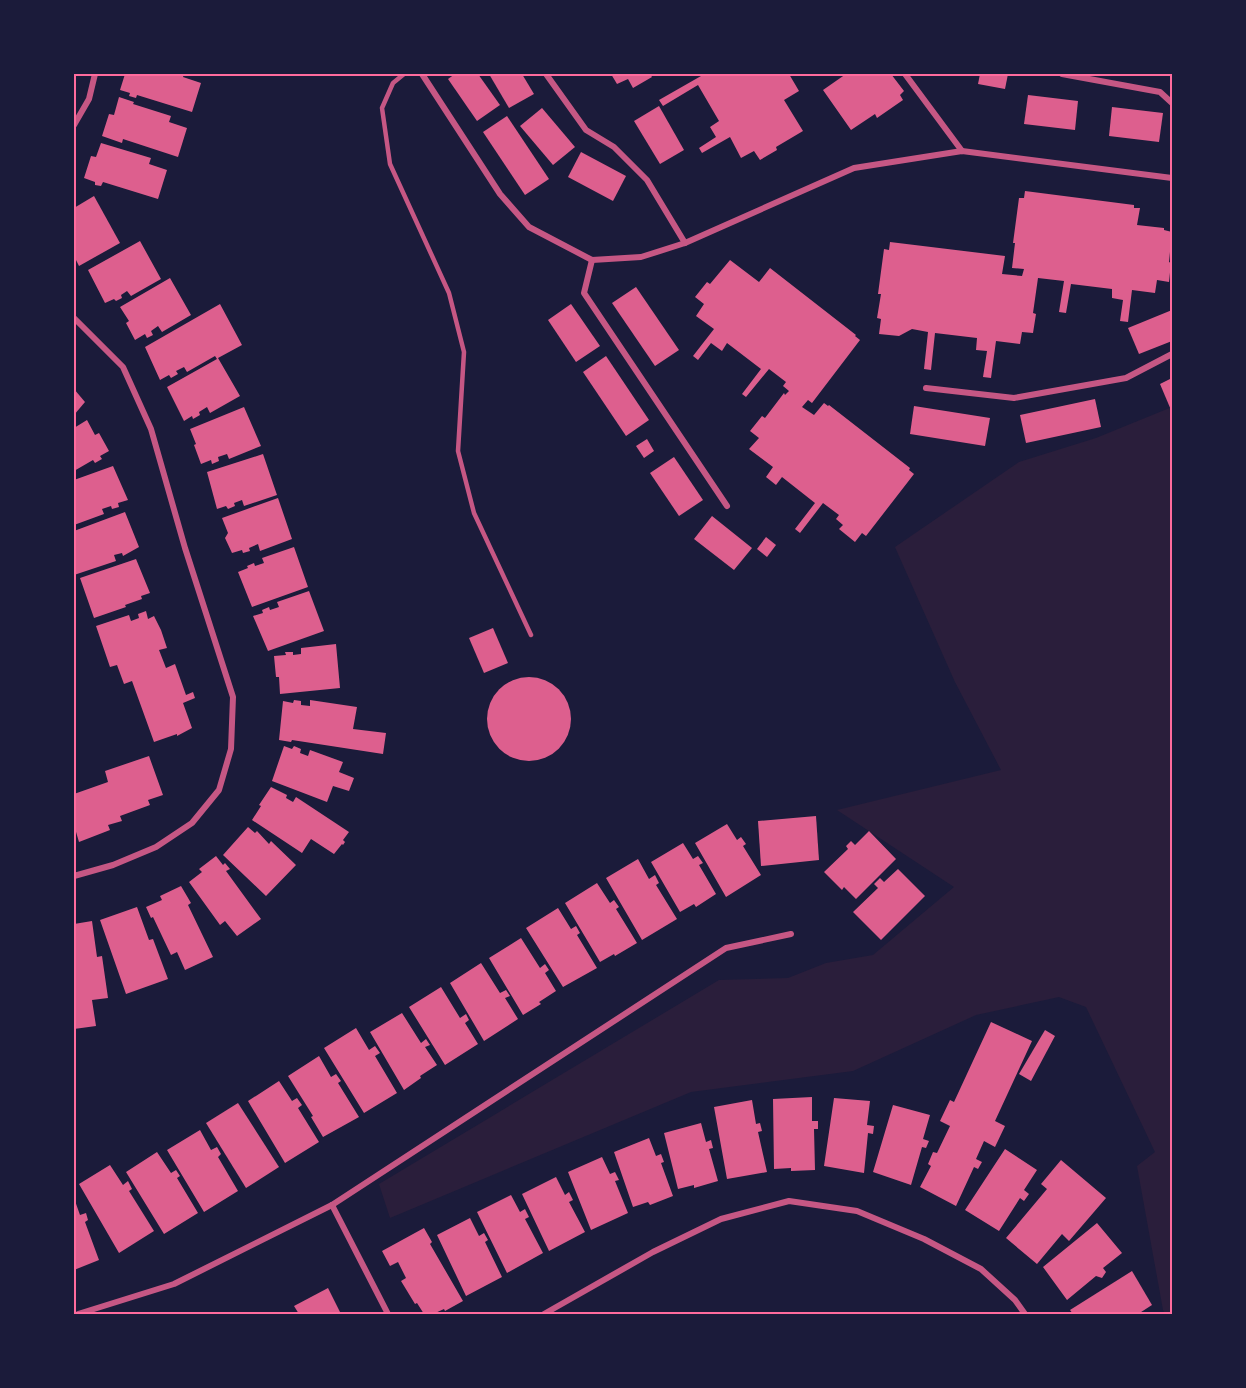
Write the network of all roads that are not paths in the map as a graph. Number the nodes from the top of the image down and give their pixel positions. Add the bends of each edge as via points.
1 (95, 74) edge
2 (404, 74) edge
3 (422, 74) edge
4 (546, 74) edge
5 (905, 74) edge
6 (1062, 74) edge
7 (1173, 103) edge
8 (74, 125) edge
9 (962, 151) junction
10 (1173, 178) edge
11 (685, 243) junction
12 (592, 260) junction
13 (74, 318) edge
14 (1173, 354) edge
15 (927, 388) dead end
16 (727, 506) dead end
17 (531, 635) dead end
18 (74, 876) edge
19 (791, 934) dead end
20 (332, 1205) junction
21 (78, 1314) edge
22 (388, 1314) edge
23 (544, 1314) edge
24 (1025, 1314) edge

1 - 8 street via 90,99
2 - 17 lane via 393,83 382,108 390,164 449,293 464,352 458,451 474,513
3 - 12 street via 500,194 530,227
4 - 11 street via 586,130 614,147 647,180
5 - 9 street
6 - 7 street via 1160,92
9 - 10 street
9 - 11 street via 854,168
11 - 12 street via 641,257
12 - 16 street via 584,293
13 - 18 street via 123,367 151,429 234,697 231,749 219,790 192,823 156,847
14 - 15 street via 1126,378 1014,398
19 - 20 street via 726,948
20 - 21 street via 174,1284
20 - 22 street
23 - 24 street via 653,1252 721,1219 789,1201 857,1211 924,1239 981,1269

